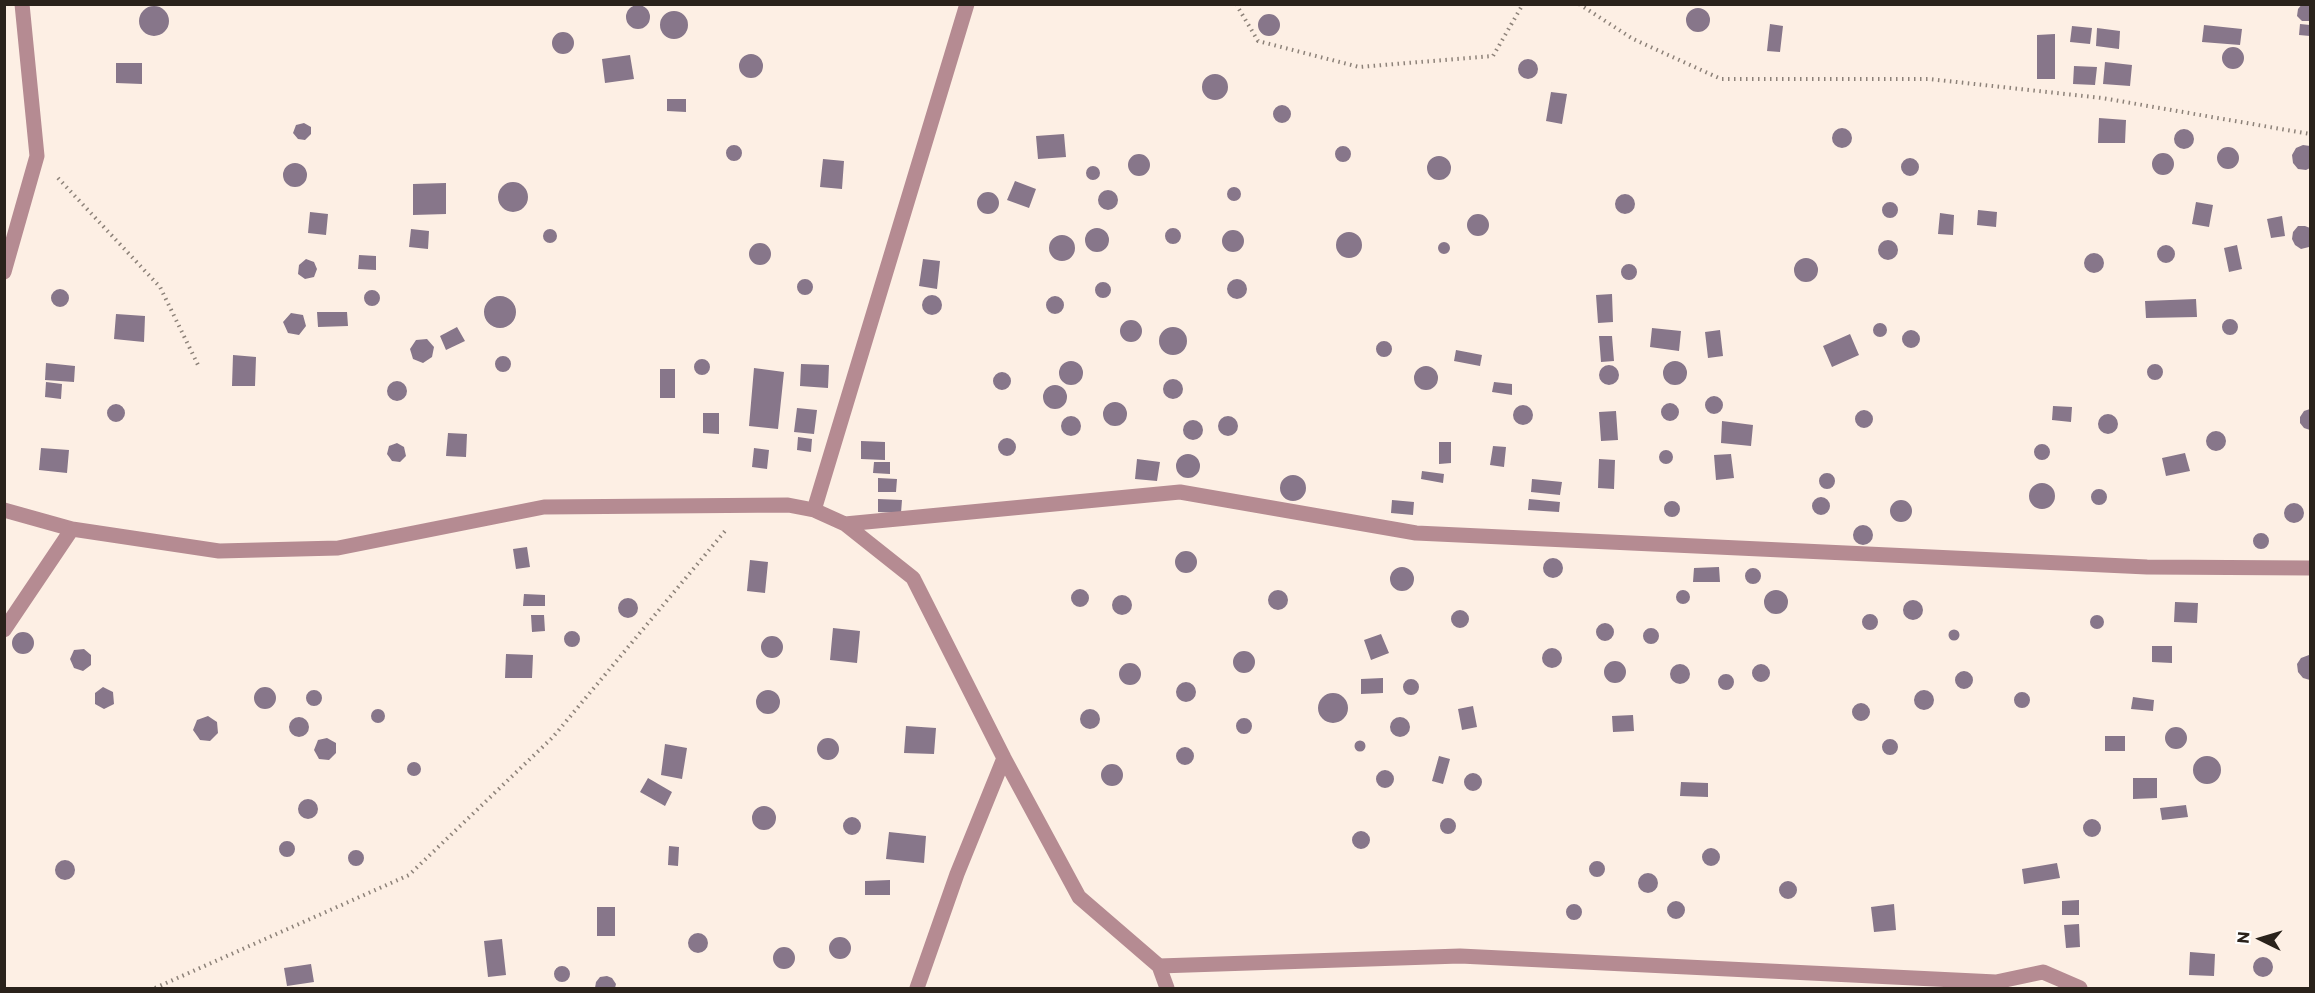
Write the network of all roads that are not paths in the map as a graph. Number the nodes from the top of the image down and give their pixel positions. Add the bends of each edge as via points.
1 (22, 4) edge
2 (967, 4) edge
3 (4, 272) edge
4 (4, 510) edge
5 (814, 510) junction
6 (845, 524) junction
7 (72, 529) junction
8 (2310, 568) edge
9 (4, 630) edge
10 (1004, 758) junction
11 (1159, 966) junction
12 (917, 988) edge
13 (1167, 988) edge
14 (2080, 988) edge

1 - 3 street via 37,156
2 - 5 street
4 - 7 street
5 - 6 street
5 - 7 street via 746,504 544,507 338,548 219,551
6 - 8 street via 1180,492 1416,533 2147,567
6 - 10 street via 913,578
7 - 9 street
10 - 11 street via 1079,897
10 - 12 street
11 - 13 street
11 - 14 street via 1460,956 1996,982 2043,972

